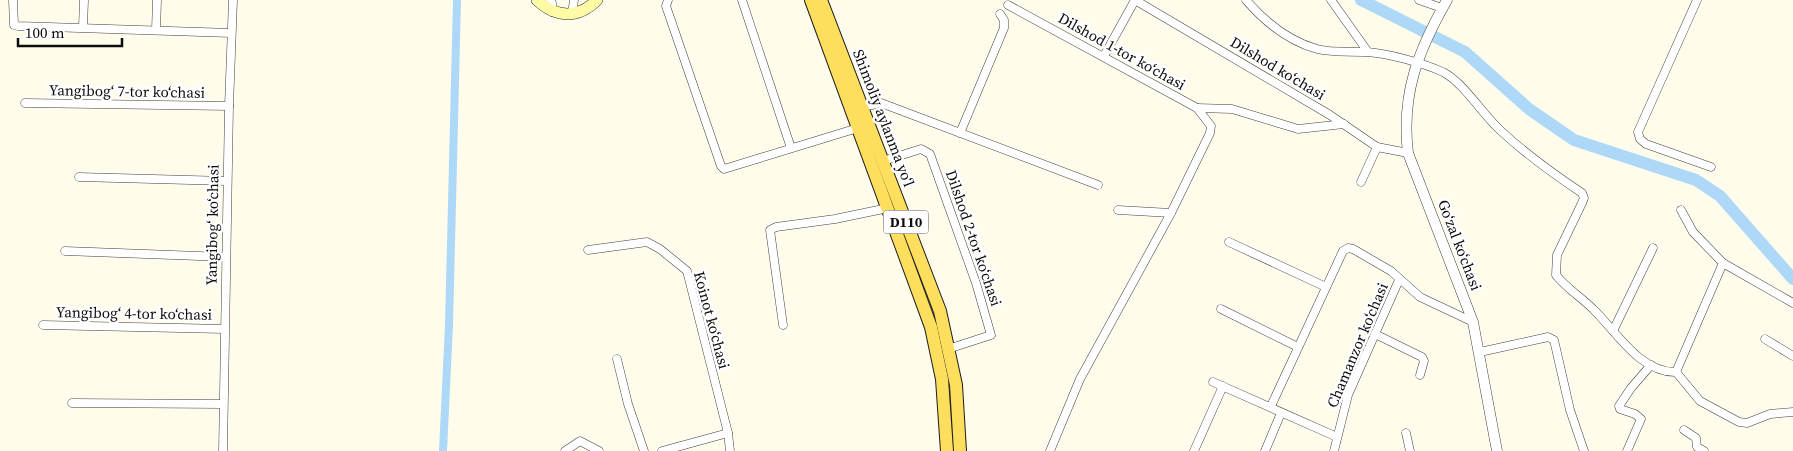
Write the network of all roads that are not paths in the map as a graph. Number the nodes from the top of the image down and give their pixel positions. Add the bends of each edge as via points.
1 (14, 0) edge
2 (84, 0) edge
3 (158, 0) edge
4 (233, 0) edge
5 (537, 0) edge
6 (550, 0) edge
7 (574, 0) edge
8 (597, 0) edge
9 (668, 0) edge
10 (742, 0) edge
11 (811, 0) edge
12 (821, 0) edge
13 (1135, 0) edge
14 (1246, 0) edge
15 (1331, 0) edge
16 (1420, 0) edge
17 (1697, 0) edge
18 (1008, 4) dead end
19 (1445, 4) edge
20 (552, 12) junction
21 (572, 14) junction
22 (1000, 14) dead end
23 (83, 27) junction
24 (156, 30) junction
25 (231, 33) junction
26 (1368, 52) junction
27 (1104, 56) junction
28 (1416, 63) junction
29 (25, 103) dead end
30 (228, 106) junction
31 (862, 107) junction
32 (1197, 108) junction
33 (1344, 124) junction
34 (863, 126) junction
35 (960, 133) junction
36 (1377, 147) junction
37 (791, 148) junction
38 (1408, 154) junction
39 (884, 161) junction
40 (1711, 167) dead end
41 (79, 177) dead end
42 (227, 181) junction
43 (1361, 182) dead end
44 (1098, 186) dead end
45 (888, 208) junction
46 (1118, 210) dead end
47 (1681, 210) dead end
48 (1171, 214) junction
49 (1229, 242) dead end
50 (1653, 248) dead end
51 (588, 250) dead end
52 (65, 251) dead end
53 (226, 257) junction
54 (1723, 262) junction
55 (1399, 280) junction
56 (1326, 287) junction
57 (1793, 303) edge
58 (1221, 309) dead end
59 (1474, 322) junction
60 (43, 325) dead end
61 (783, 325) dead end
62 (224, 329) junction
63 (1614, 331) junction
64 (1375, 334) junction
65 (1766, 339) dead end
66 (1298, 346) junction
67 (948, 349) junction
68 (1480, 352) junction
69 (1793, 356) edge
70 (617, 359) dead end
71 (1651, 365) junction
72 (1676, 372) junction
73 (1420, 375) dead end
74 (1213, 382) dead end
75 (1223, 386) junction
76 (72, 403) dead end
77 (223, 404) junction
78 (1271, 406) junction
79 (1793, 412) edge
80 (1281, 413) junction
81 (1684, 430) dead end
82 (728, 433) junction
83 (1406, 433) dead end
84 (1337, 437) junction
85 (223, 451) edge
86 (565, 451) edge
87 (598, 451) edge
88 (644, 451) edge
89 (662, 451) edge
90 (730, 451) edge
91 (947, 451) edge
92 (960, 451) edge
93 (1050, 451) edge
94 (1194, 451) edge
95 (1265, 451) edge
96 (1334, 451) edge
97 (1410, 451) edge
98 (1497, 451) edge
99 (1584, 451) edge
100 (1627, 451) edge
101 (1704, 451) edge

1 - 23 street via 14,25
2 - 23 street
3 - 24 street
4 - 25 street, Yangibogʻ koʻchasi
5 - 20 main road
6 - 20 street
7 - 21 street
8 - 21 main road via 581,12
9 - 37 street via 666,6 721,166 728,169
10 - 37 street
11 - 34 main road, Shimoliy aylanma yoʻl / D110
12 - 31 main road, Shimoliy aylanma yoʻl / D110
13 - 27 street
13 - 33 street, Dilshod koʻchasi
14 - 26 street via 1286,36 1318,49
15 - 26 street
16 - 19 street
17 - 40 street via 1638,132 1646,144
18 - 27 street, Dilshod 1-tor koʻchasi
19 - 28 street, Goʻzal koʻchasi
20 - 21 main road
22 - 35 street via 1004,28
23 - 24 street
24 - 25 street
25 - 30 street, Yangibogʻ koʻchasi
26 - 28 street
27 - 32 street, Dilshod 1-tor koʻchasi
28 - 38 street, Goʻzal koʻchasi via 1406,109
28 - 63 street via 1444,73 1541,166 1582,193 1584,198 1557,255 1555,270 1560,280
29 - 30 street, Yangibogʻ 7-tor koʻchasi
30 - 42 street, Yangibogʻ koʻchasi
31 - 34 main road, Shimoliy aylanma yoʻl / D110
31 - 35 street via 881,103
32 - 33 street via 1232,109 1298,129
32 - 48 street via 1209,122 1210,133
33 - 36 street, Dilshod koʻchasi
34 - 37 street
34 - 39 main road, Shimoliy aylanma yoʻl / D110
34 - 45 main road, Shimoliy aylanma yoʻl / D110
35 - 44 street
36 - 38 street, Dilshod koʻchasi
36 - 43 street
38 - 59 street, Goʻzal koʻchasi
39 - 67 main road, Shimoliy aylanma yoʻl / D110 via 940,311
39 - 67 street, Dilshod 2-tor koʻchasi via 921,150 930,154 976,283 991,335
41 - 42 street
42 - 53 street, Yangibogʻ koʻchasi
45 - 61 street via 770,230
45 - 91 main road, Shimoliy aylanma yoʻl / D110 via 931,327 942,379
46 - 48 street
47 - 54 street via 1693,232
48 - 93 street via 1080,379
49 - 56 street
50 - 63 street
51 - 82 street, Koinot koʻchasi via 647,242 687,271
52 - 53 street
53 - 62 street, Yangibogʻ koʻchasi
54 - 57 street
54 - 72 street
55 - 56 street via 1391,271 1348,248 1343,251
55 - 59 street via 1420,297
55 - 64 street, Chamanzor koʻchasi
56 - 66 street
58 - 66 street
59 - 68 street, Goʻzal koʻchasi
60 - 62 street, Yangibogʻ 4-tor koʻchasi
62 - 77 street, Yangibogʻ koʻchasi
63 - 71 street via 1636,355
64 - 73 street via 1422,357
64 - 84 street, Chamanzor koʻchasi via 1348,395
65 - 69 street
66 - 78 street
67 - 92 main road, Shimoliy aylanma yoʻl / D110 via 956,385
68 - 98 street, Goʻzal koʻchasi
68 - 99 street via 1548,337 1554,340 1570,410
70 - 88 street
71 - 72 street
71 - 100 street via 1619,406 1642,419
72 - 79 street via 1700,401 1739,422
74 - 75 street
75 - 78 street
75 - 94 street
76 - 77 street
77 - 85 street, Yangibogʻ koʻchasi
78 - 80 street
80 - 84 street
80 - 95 street
81 - 101 street via 1696,438 1698,447
82 - 89 street
82 - 90 street, Koinot koʻchasi
83 - 97 street
84 - 96 street, Chamanzor koʻchasi
86 - 87 street via 580,441

